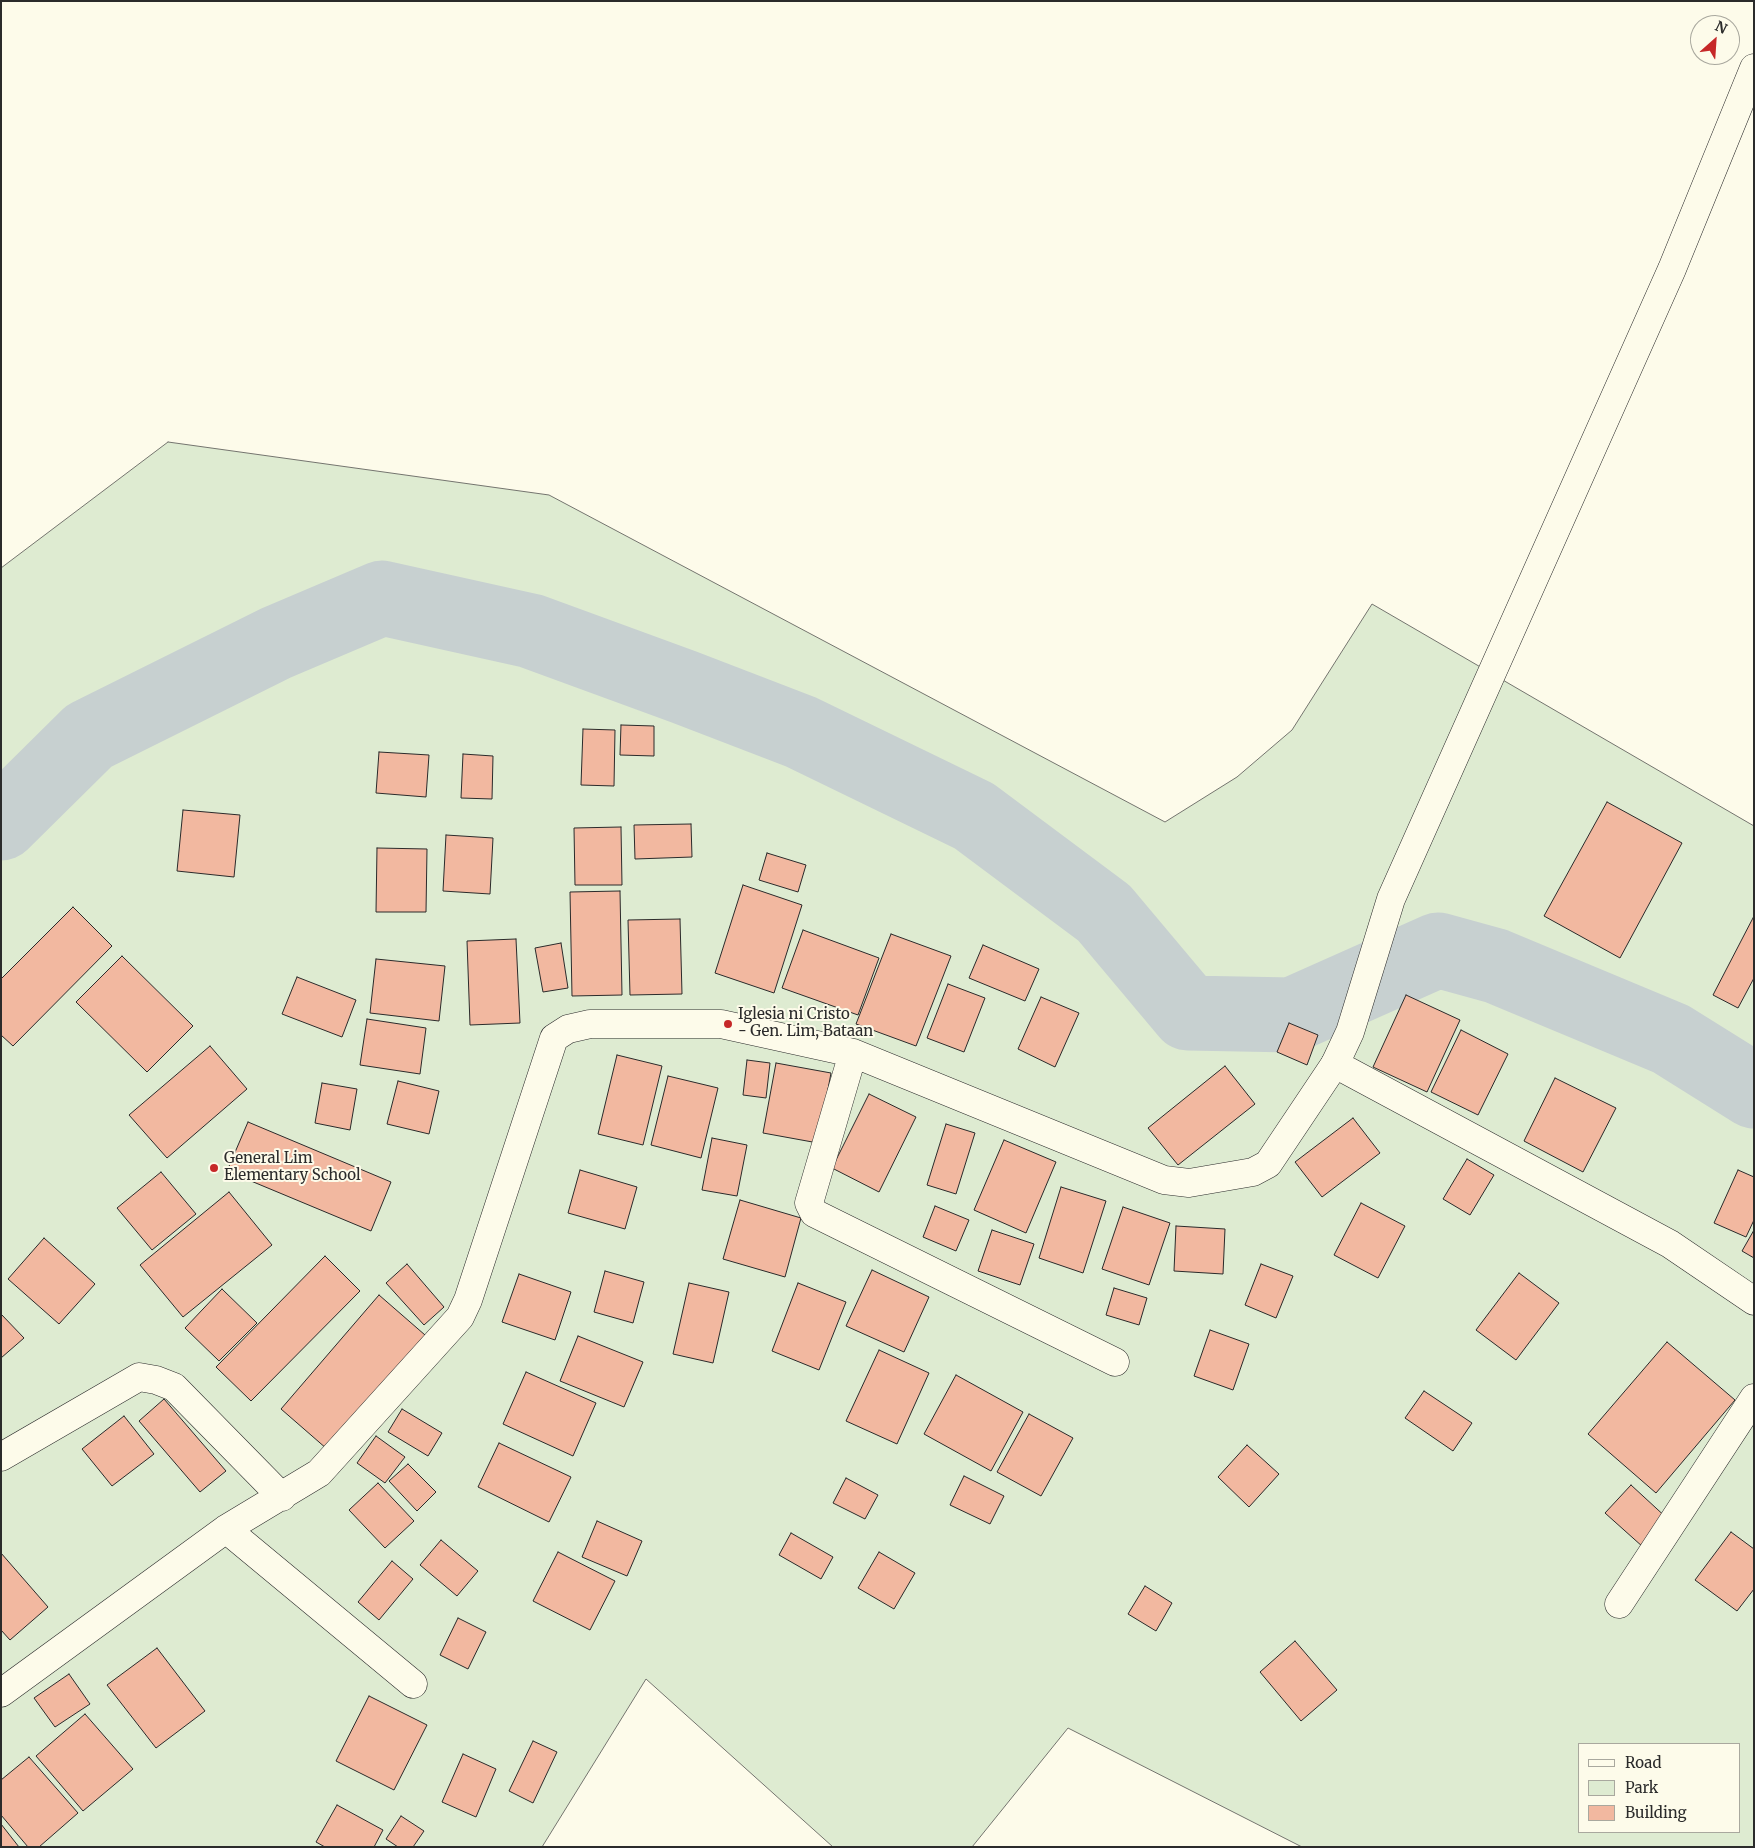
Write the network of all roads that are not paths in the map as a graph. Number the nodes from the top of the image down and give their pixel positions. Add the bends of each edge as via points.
1 (1754, 68) edge
2 (853, 1052) junction
3 (1335, 1064) junction
4 (1754, 1301) edge
5 (1115, 1362) dead end
6 (1754, 1398) edge
7 (1, 1457) edge
8 (282, 1497) junction
9 (226, 1529) junction
10 (1619, 1604) dead end
11 (413, 1684) dead end
12 (1, 1693) edge

1 - 3 street via 1672,269 1391,899 1350,1032
2 - 3 street via 1164,1180 1189,1182 1253,1172 1268,1164
2 - 5 street via 808,1203 814,1213
2 - 8 street via 722,1024 590,1024 568,1029 554,1038 460,1317 320,1473
3 - 4 street via 1670,1244
6 - 10 street
7 - 8 street via 138,1377 174,1387
8 - 9 street
9 - 11 street
9 - 12 street

